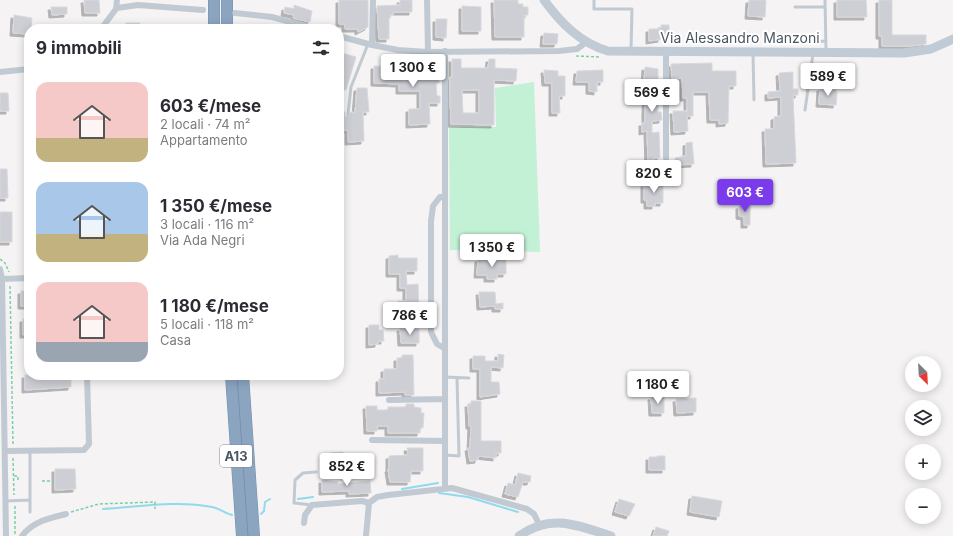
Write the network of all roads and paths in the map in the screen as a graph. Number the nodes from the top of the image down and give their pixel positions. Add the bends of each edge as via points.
1 (116, 0) edge
2 (214, 0) edge
3 (227, 0) edge
4 (372, 0) edge
5 (427, 0) edge
6 (544, 0) edge
7 (594, 0) edge
8 (825, 0) edge
9 (795, 7) dead end
10 (826, 7) junction
11 (117, 8) junction
12 (203, 10) dead end
13 (236, 13) dead end
14 (105, 24) edge
15 (214, 24) edge
16 (227, 24) edge
17 (296, 24) edge
18 (344, 37) edge
19 (953, 39) edge
20 (774, 42) dead end
21 (826, 42) junction
22 (585, 43) junction
23 (370, 45) junction
24 (445, 51) junction
25 (428, 52) junction
26 (631, 52) junction
27 (666, 52) junction
28 (753, 52) junction
29 (813, 52) junction
30 (826, 52) junction
31 (24, 70) edge
32 (0, 72) edge
33 (754, 100) dead end
34 (805, 110) dead end
35 (348, 114) dead end
36 (666, 158) dead end
37 (445, 197) junction
38 (0, 268) edge
39 (24, 278) edge
40 (2, 279) junction
41 (10, 284) dead end
42 (1, 309) edge
43 (444, 348) junction
44 (444, 377) junction
45 (457, 378) junction
46 (469, 378) dead end
47 (87, 380) edge
48 (231, 380) edge
49 (243, 380) edge
50 (2, 392) edge
51 (445, 399) junction
52 (390, 400) dead end
53 (372, 440) dead end
54 (445, 441) junction
55 (13, 446) dead end
56 (30, 450) junction
57 (5, 451) junction
58 (445, 455) junction
59 (13, 458) dead end
60 (2, 459) edge
61 (316, 472) dead end
62 (14, 476) junction
63 (53, 481) dead end
64 (18, 482) dead end
65 (42, 482) dead end
66 (445, 487) junction
67 (14, 495) dead end
68 (30, 500) junction
69 (6, 501) junction
70 (369, 503) junction
71 (15, 505) dead end
72 (312, 505) junction
73 (155, 509) dead end
74 (30, 512) dead end
75 (66, 514) joint
76 (304, 523) dead end
77 (539, 524) junction
78 (3, 527) edge
79 (6, 536) edge
80 (15, 536) edge
81 (22, 536) edge
82 (242, 536) edge
83 (254, 536) edge
84 (366, 536) edge
85 (519, 536) edge
86 (611, 536) edge

1 - 11 street
2 - 15 highway
3 - 16 highway
4 - 23 street
5 - 25 street
6 - 22 street, Via Alessandro Manzoni via 566,26
7 - 26 lane via 594,9 632,9
8 - 10 lane
9 - 10 lane
10 - 21 lane
11 - 12 street via 138,5
11 - 14 street
13 - 17 street
18 - 23 street
19 - 30 street, Via Alessandro Manzoni via 931,49 916,52
20 - 21 lane
21 - 30 lane
22 - 24 street via 576,49 559,51
22 - 26 street, Via Alessandro Manzoni via 608,51
23 - 25 street
23 - 35 lane via 351,87
24 - 25 street
24 - 37 street
26 - 27 street, Via Alessandro Manzoni
27 - 28 street, Via Alessandro Manzoni
27 - 36 street
28 - 29 street, Via Alessandro Manzoni
28 - 33 lane
29 - 30 street, Via Alessandro Manzoni
29 - 34 lane
31 - 32 street
37 - 43 street
37 - 43 street via 440,197 433,206 430,253 431,332 436,344
38 - 40 street
39 - 40 street
40 - 42 street
41 - 55 path
42 - 50 street
43 - 44 street
44 - 45 lane
44 - 51 street
45 - 46 lane
45 - 58 lane via 459,456
47 - 56 street via 87,448
48 - 82 highway, A13
49 - 83 highway, A13
50 - 57 street
51 - 52 street
51 - 54 street
53 - 54 street
54 - 58 street
56 - 57 street
56 - 68 lane
57 - 60 street
58 - 66 street
59 - 62 path
60 - 69 street
61 - 72 lane via 303,473 295,480 294,503
62 - 64 path via 18,476
62 - 67 path
63 - 65 path
66 - 70 street via 382,496 372,499
66 - 77 street via 487,496 527,509 534,514
68 - 69 lane
68 - 74 lane
69 - 78 street
70 - 72 street via 362,501
70 - 84 street
71 - 80 path
72 - 76 street via 305,515
73 - 75 path via 155,502 99,504
75 - 81 street via 46,519 28,528
77 - 85 street
77 - 86 street via 556,522 576,525
78 - 79 street

